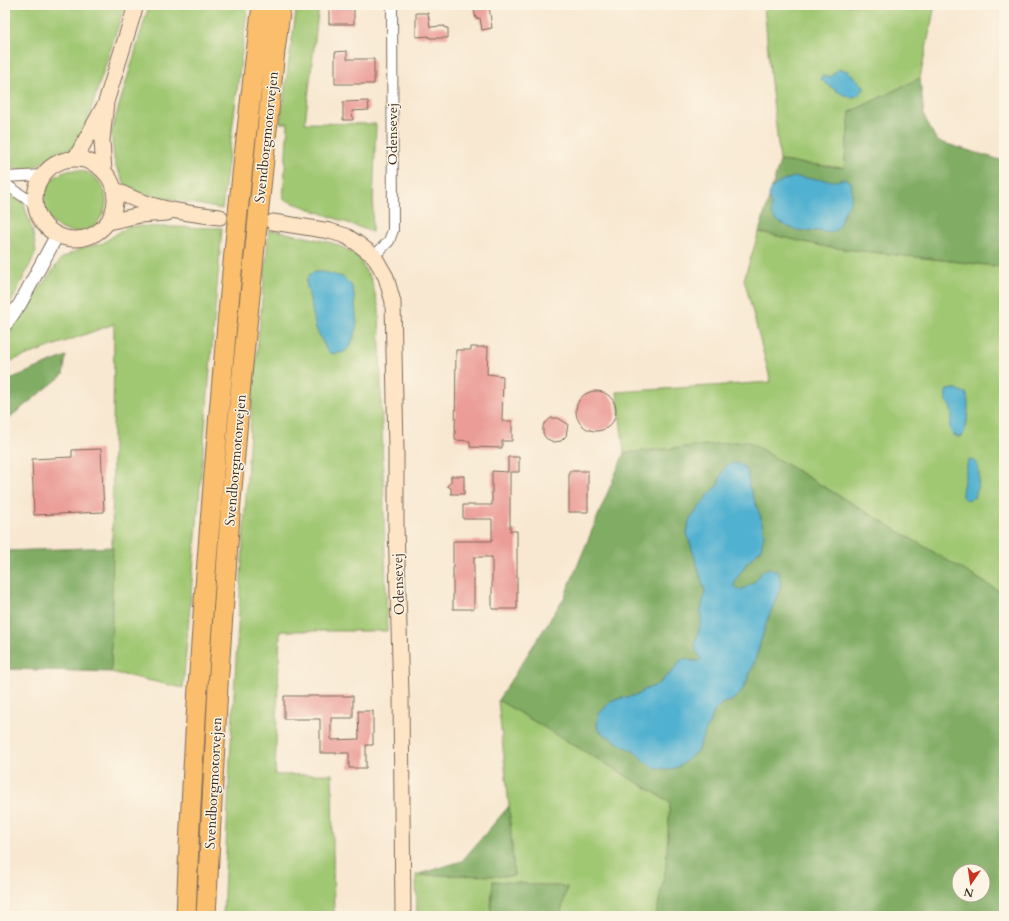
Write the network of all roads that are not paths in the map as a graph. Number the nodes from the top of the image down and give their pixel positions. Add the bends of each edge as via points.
1 (136, 5) edge
2 (262, 5) edge
3 (281, 5) edge
4 (392, 5) edge
5 (106, 102) junction
6 (74, 159) junction
7 (104, 172) junction
8 (43, 175) junction
9 (5, 177) edge
10 (5, 184) edge
11 (114, 189) junction
12 (36, 205) junction
13 (180, 212) junction
14 (220, 217) dead end
15 (108, 222) junction
16 (273, 222) dead end
17 (57, 235) junction
18 (374, 256) junction
19 (5, 325) edge
20 (186, 916) edge
21 (206, 916) edge
22 (404, 916) edge

1 - 5 main road
2 - 20 highway, Svendborgmotorvejen via 235,236 212,499 198,683
3 - 21 highway, Svendborgmotorvejen via 238,416 218,686
4 - 18 street, Odensevej via 393,230 389,241
5 - 6 main road
5 - 7 main road via 102,140
6 - 7 main road via 85,160
6 - 8 main road via 62,161
7 - 11 main road
8 - 9 street
8 - 12 main road via 36,189
10 - 12 street
11 - 13 main road via 125,196
11 - 15 main road via 113,212
12 - 17 main road via 43,222
13 - 14 main road
13 - 15 main road via 140,215
15 - 17 main road via 90,236 79,239
16 - 18 main road, Odensevej via 346,236
17 - 19 street via 20,304
18 - 22 main road, Odensevej via 386,277 393,302 394,322

